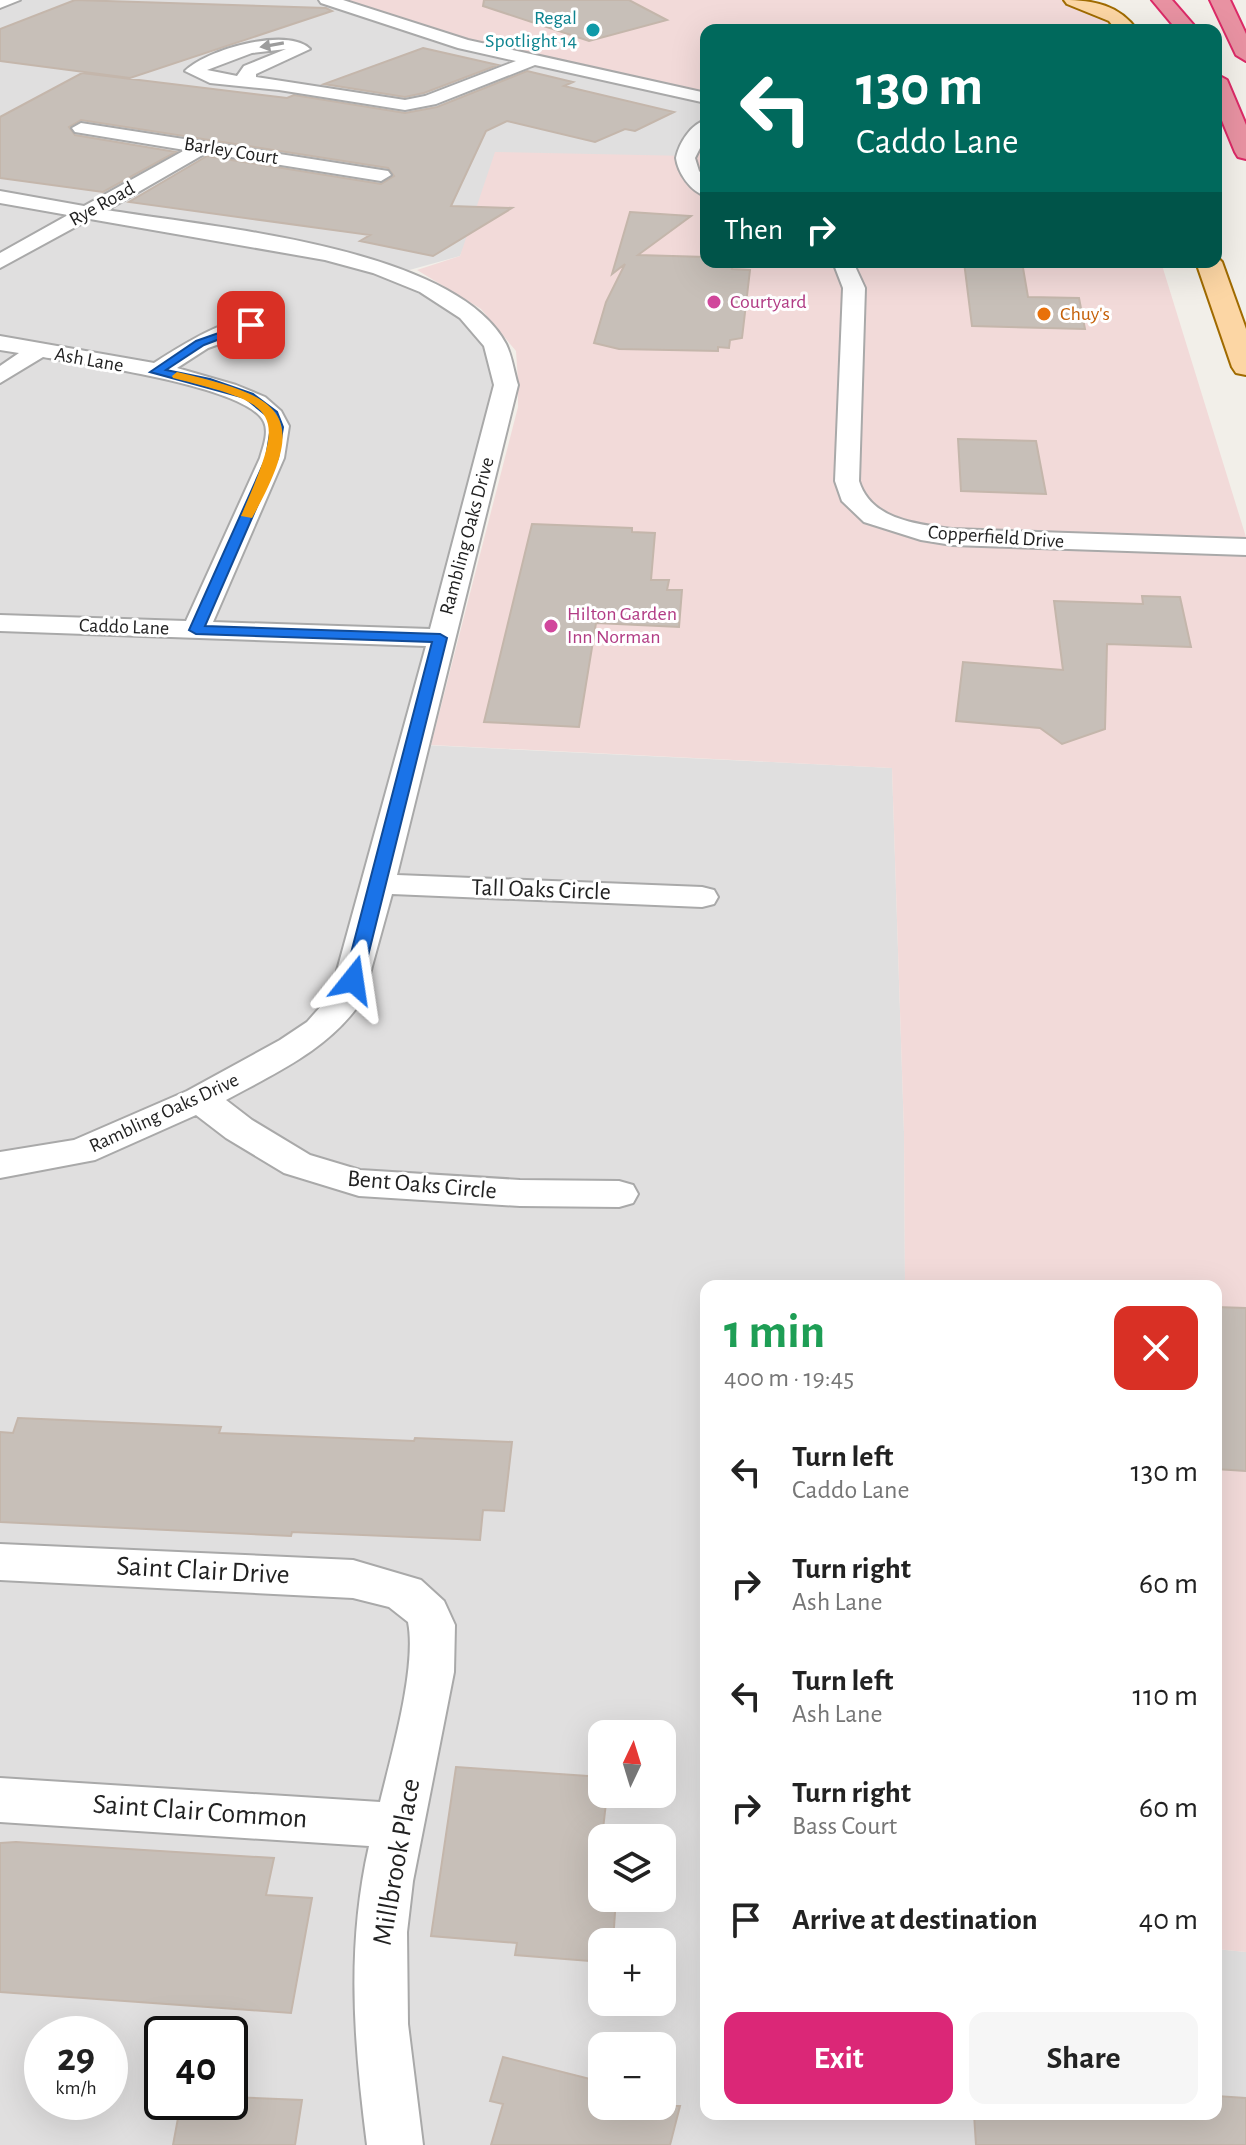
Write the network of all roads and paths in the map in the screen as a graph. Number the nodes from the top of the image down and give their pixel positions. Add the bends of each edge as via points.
1 (12, 0) edge
2 (327, 0) edge
3 (1074, 0) edge
4 (1162, 0) edge
5 (1182, 0) edge
6 (1220, 0) edge
7 (0, 3) edge
8 (1099, 6) edge
9 (1122, 24) edge
10 (1183, 24) edge
11 (1192, 24) edge
12 (509, 55) junction
13 (1246, 55) edge
14 (533, 60) junction
15 (250, 81) junction
16 (1222, 94) edge
17 (700, 97) edge
18 (365, 99) junction
19 (81, 128) dead end
20 (700, 132) edge
21 (203, 147) junction
22 (1246, 152) edge
23 (381, 175) dead end
24 (700, 184) edge
25 (0, 197) edge
26 (85, 213) junction
27 (0, 262) edge
28 (846, 268) edge
29 (1211, 268) edge
30 (251, 325) dead end
31 (0, 343) edge
32 (39, 350) junction
33 (1246, 367) edge
34 (156, 372) junction
35 (0, 376) edge
36 (1246, 547) edge
37 (0, 623) edge
38 (196, 630) junction
39 (440, 638) junction
40 (379, 884) junction
41 (702, 897) dead end
42 (200, 1099) junction
43 (0, 1165) edge
44 (619, 1194) dead end
45 (0, 1562) edge
46 (404, 1592) joint
47 (0, 1800) edge
48 (400, 1826) junction
49 (395, 2145) edge

1 - 7 street
2 - 12 street
3 - 8 main road
4 - 10 highway
5 - 11 highway
6 - 13 highway
8 - 9 main road
12 - 14 street
12 - 18 street via 401,95
14 - 17 street
14 - 18 street via 420,103
15 -> 15 street via 245,75 250,70 302,49 290,43 268,44 194,71 210,78
15 - 18 street
16 - 22 highway
19 - 21 street, Barley Court
20 - 24 street via 684,160
21 - 23 street, Barley Court
21 - 26 street, Rye Road
25 - 26 street, Rambling Oaks Drive
26 - 27 street, Rye Road
26 - 39 street, Rambling Oaks Drive via 357,261 439,293 477,323 499,353 506,385
28 - 36 street, Copperfield Drive via 854,288 847,481 854,502 909,530 952,537
29 - 33 main road
30 - 34 street via 200,343
31 - 32 street, Ash Lane
32 - 34 street, Ash Lane
32 - 35 street
34 - 38 street, Ash Lane via 249,396 272,414 277,427 272,458
37 - 38 street, Caddo Lane
38 - 39 street, Caddo Lane
39 - 40 street, Rambling Oaks Drive
40 - 41 street, Tall Oaks Circle
40 - 42 street, Rambling Oaks Drive via 353,980 337,1012 293,1048
42 - 43 street, Rambling Oaks Drive via 82,1151
42 - 44 street, Bent Oaks Circle via 297,1164 359,1183
45 - 46 street, Saint Clair Drive via 353,1579
46 - 48 street, Millbrook Place via 428,1614 434,1632
47 - 48 street, Saint Clair Common
48 - 49 street, Millbrook Place via 384,1902 379,1967 383,2059

